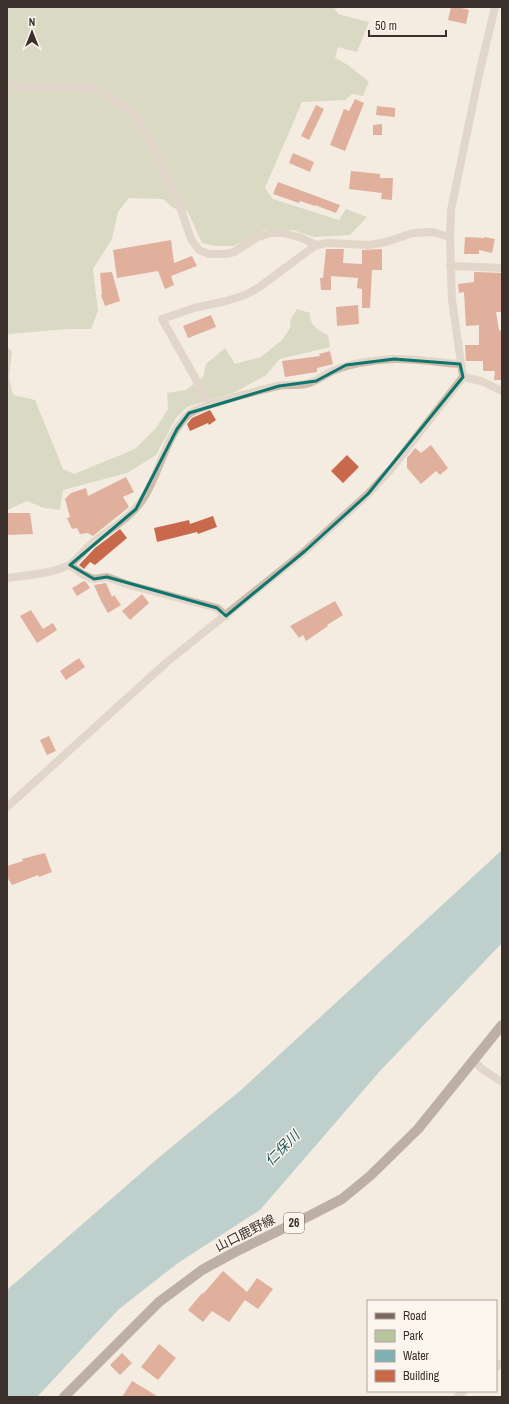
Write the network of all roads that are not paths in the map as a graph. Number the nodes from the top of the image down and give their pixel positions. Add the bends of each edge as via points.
1 (495, 7) edge
2 (502, 8) edge
3 (7, 86) edge
4 (450, 237) junction
5 (316, 245) junction
6 (450, 266) junction
7 (502, 268) edge
8 (460, 364) junction
9 (463, 377) junction
10 (502, 391) edge
11 (209, 405) junction
12 (70, 565) junction
13 (7, 578) edge
14 (226, 616) junction
15 (8, 802) edge
16 (502, 1025) edge
17 (474, 1061) junction
18 (502, 1082) edge
19 (64, 1397) edge

1 - 2 street
1 - 4 street via 451,210
3 - 5 street via 72,86 99,90 132,112 148,136 198,250 209,254 234,252 258,237 272,233 284,233
4 - 5 street via 432,232 414,233 369,245 328,242
4 - 6 street
5 - 11 street via 245,295 162,319
6 - 7 street
6 - 8 street
8 - 9 street
8 - 11 street via 394,359 346,365 310,383 279,386
9 - 10 street via 481,381
9 - 14 street via 391,469 368,494 305,551
11 - 12 street via 189,413 177,429 147,493 136,509 103,534
12 - 13 street via 49,572
12 - 14 street via 82,574 94,578 107,577 217,608
14 - 15 street via 167,662
16 - 17 main road, 山口鹿野線 / 26
17 - 18 street
17 - 19 main road, 山口鹿野線 / 26 via 418,1129 370,1176 342,1199 202,1270 159,1302

